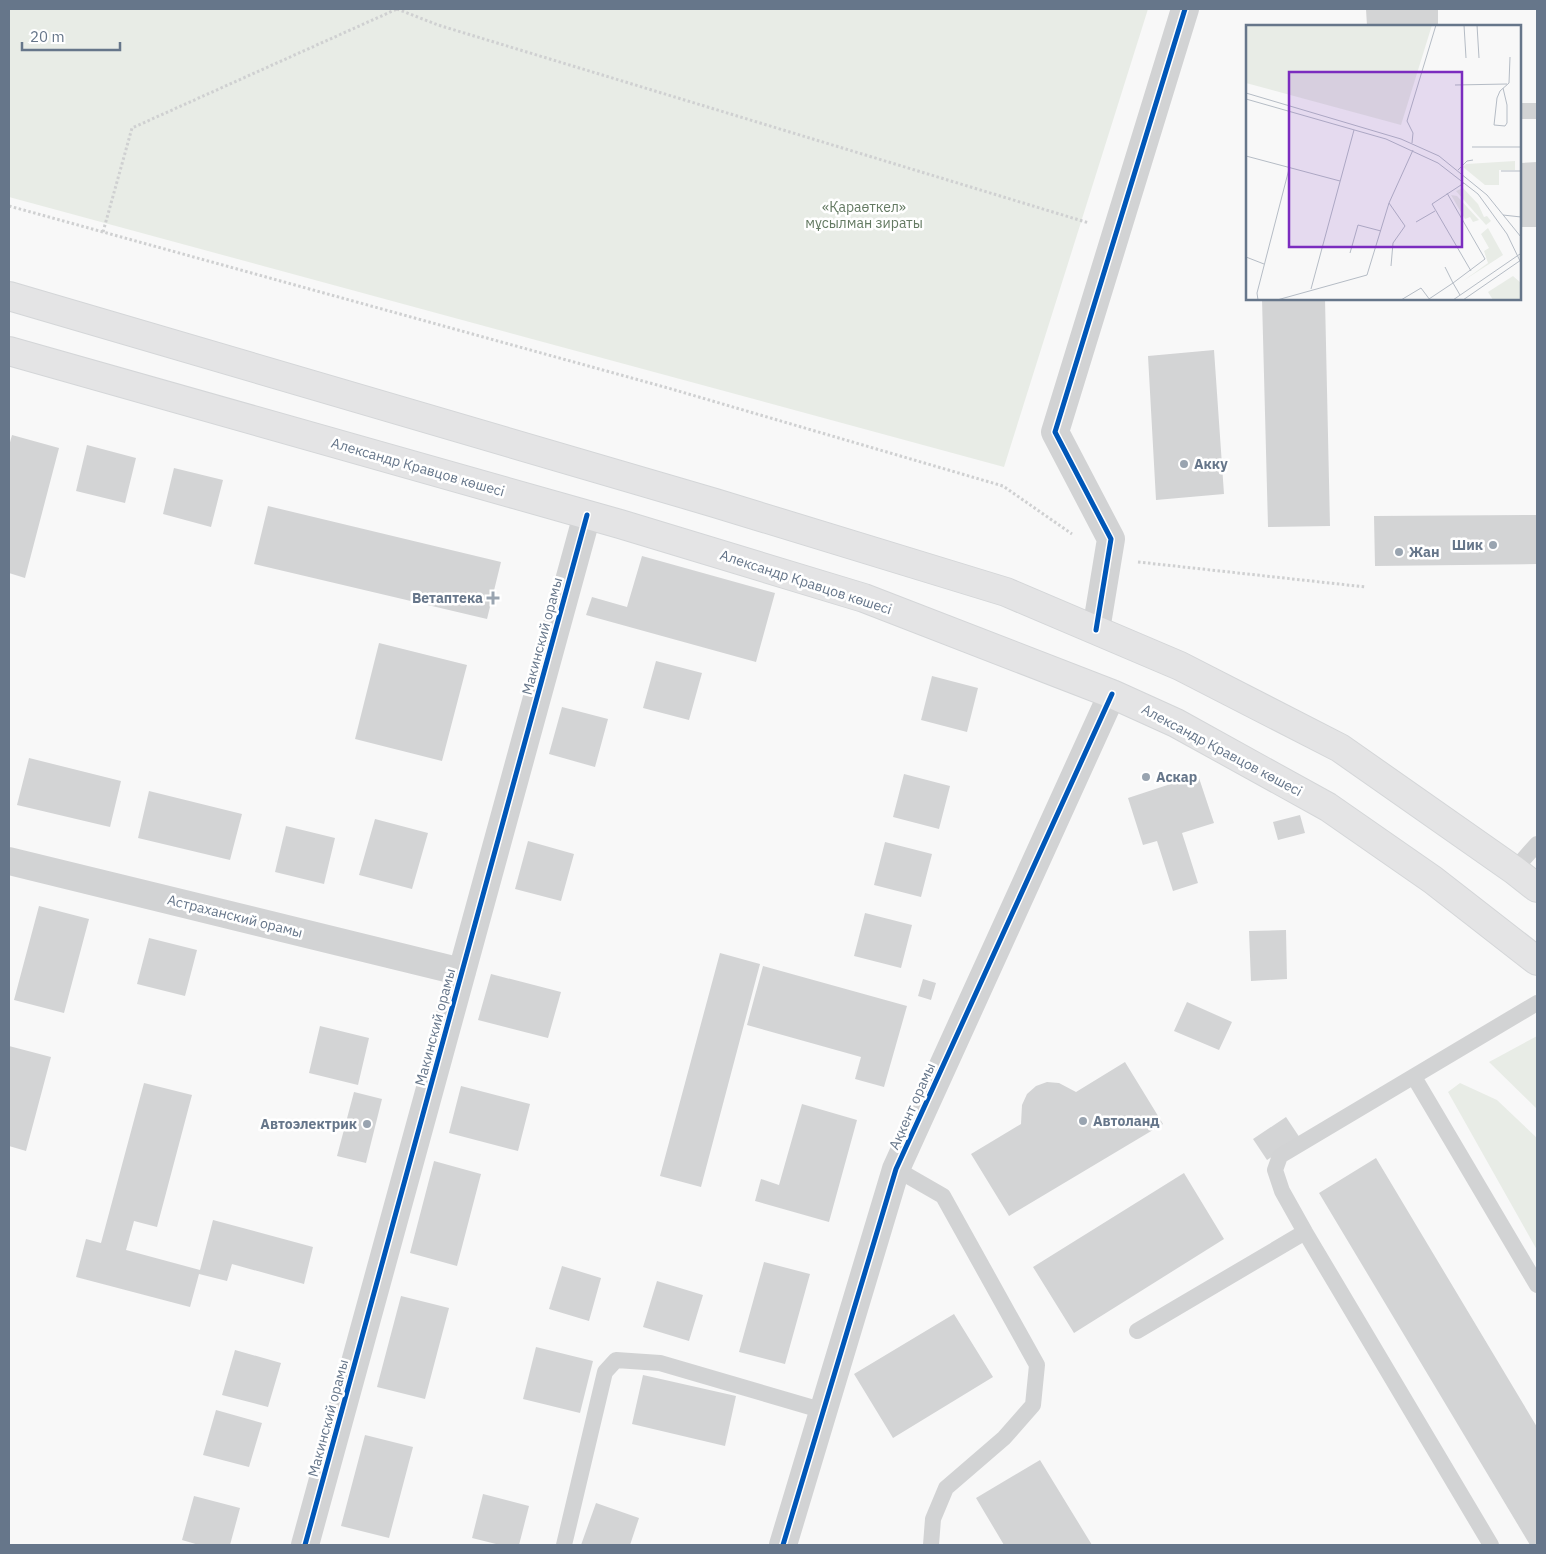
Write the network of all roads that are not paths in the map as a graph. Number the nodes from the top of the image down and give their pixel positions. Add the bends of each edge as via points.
1 (1186, 9) edge
2 (1521, 111) edge
3 (1537, 111) edge
4 (9, 296) edge
5 (9, 351) edge
6 (587, 515) junction
7 (1096, 630) junction
8 (1112, 694) junction
9 (1537, 844) edge
10 (9, 861) edge
11 (1514, 870) junction
12 (1537, 888) edge
13 (1537, 961) edge
14 (462, 972) junction
15 (1537, 1002) edge
16 (1414, 1077) junction
17 (896, 1169) junction
18 (1305, 1232) junction
19 (1537, 1285) edge
20 (1137, 1330) dead end
21 (824, 1411) junction
22 (305, 1545) edge
23 (564, 1545) edge
24 (783, 1545) edge
25 (930, 1545) edge
26 (1491, 1545) edge

1 - 7 street via 1055,432 1111,539
2 - 3 lane
4 - 7 main road via 706,500 1006,592
5 - 6 main road, Александр Кравцов көшесі
6 - 8 main road, Александр Кравцов көшесі via 864,598
6 - 14 street, Макинский орамы
7 - 11 main road via 1180,666 1340,748
8 - 13 main road, Александр Кравцов көшесі via 1176,722 1328,807 1433,880
8 - 17 street, Ақкент орамы
9 - 11 lane
10 - 14 street, Астраханский орамы
11 - 12 main road
14 - 22 street, Макинский орамы
15 - 16 lane
16 - 18 lane via 1280,1156 1275,1170 1282,1191
16 - 19 lane
17 - 21 street, Ақкент орамы
17 - 25 lane via 943,1196 1037,1365 1033,1405 1004,1438 946,1488 933,1519
18 - 20 lane
18 - 26 lane
21 - 23 lane via 660,1363 616,1360 605,1372
21 - 24 street, Ақкент орамы

